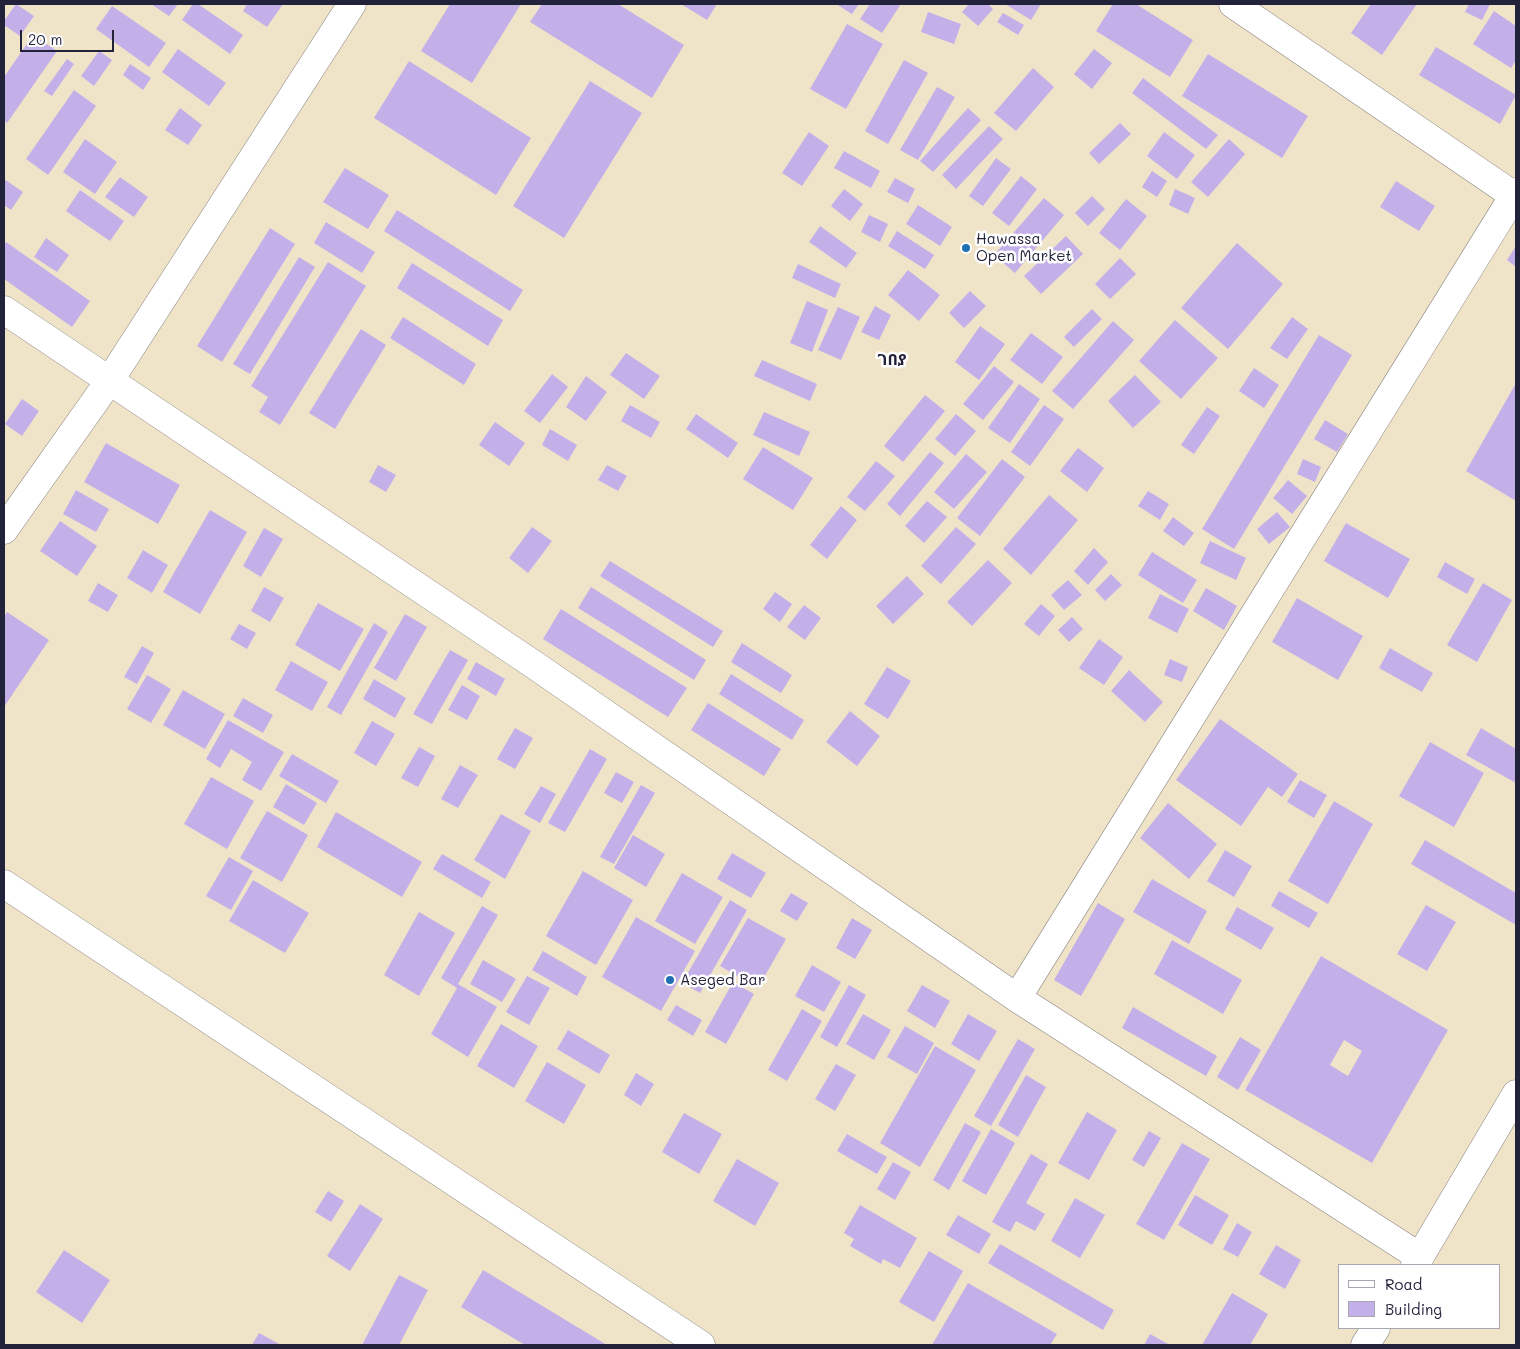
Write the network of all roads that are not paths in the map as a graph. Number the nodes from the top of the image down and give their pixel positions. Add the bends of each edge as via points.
1 (352, 4) edge
2 (1233, 4) edge
3 (1516, 195) edge
4 (4, 310) edge
5 (110, 380) junction
6 (4, 530) edge
7 (4, 884) edge
8 (1017, 998) junction
9 (1516, 1094) edge
10 (1418, 1261) edge
11 (1375, 1329) edge
12 (701, 1345) edge
13 (1365, 1345) edge

1 - 5 street
2 - 3 street
3 - 8 street
4 - 5 street
5 - 6 street
5 - 8 street via 536,666
7 - 12 street
8 - 10 street
9 - 10 street
11 - 13 street

